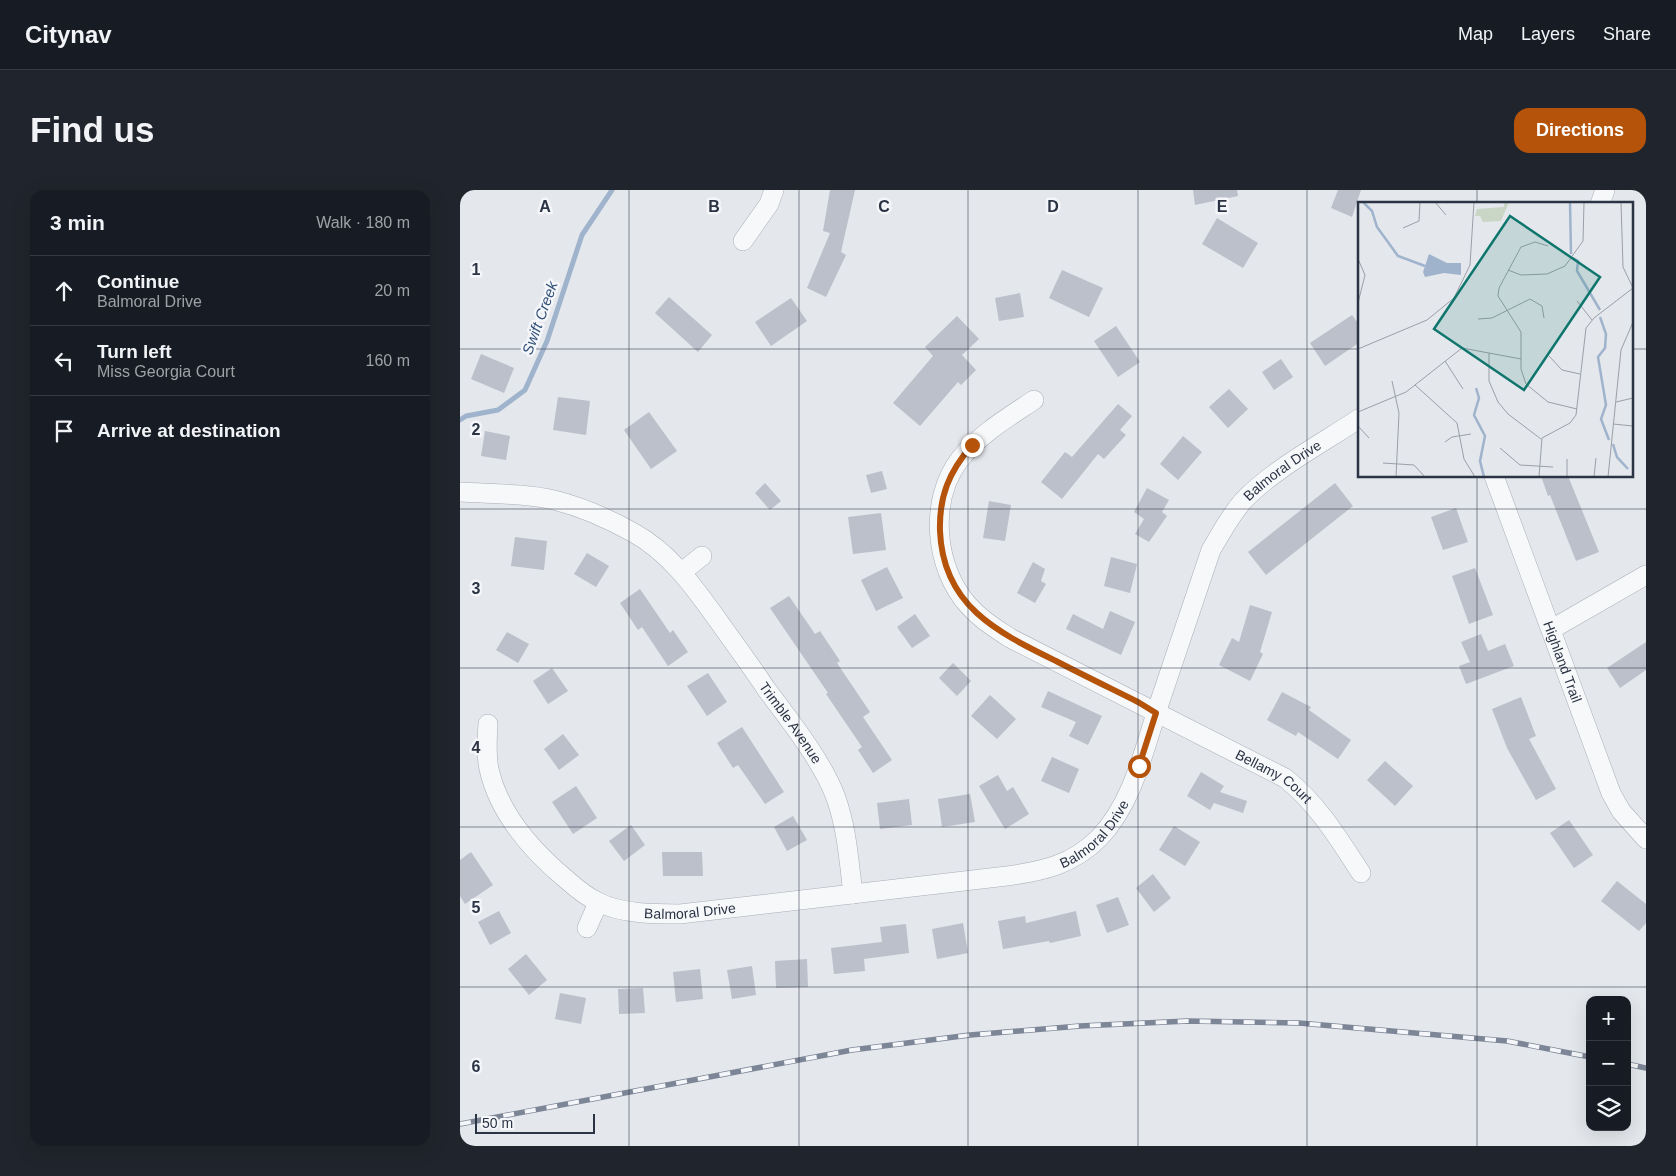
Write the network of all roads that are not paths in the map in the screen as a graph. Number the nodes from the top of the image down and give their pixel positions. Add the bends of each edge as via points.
1 (774, 190) edge
2 (1605, 190) edge
3 (1601, 202) edge
4 (743, 241) dead end
5 (1034, 400) dead end
6 (1358, 419) edge
7 (1495, 478) edge
8 (460, 492) edge
9 (702, 556) dead end
10 (682, 572) junction
11 (1646, 575) edge
12 (1552, 629) junction
13 (1156, 713) junction
14 (488, 724) dead end
15 (1646, 839) edge
16 (1361, 873) dead end
17 (853, 894) junction
18 (598, 903) junction
19 (587, 928) dead end

1 - 4 street via 769,204
2 - 3 street
5 - 13 street, Bellamy Court via 986,432 951,473 941,504 940,522 943,559 950,578 957,591 984,621 1010,638
6 - 13 street, Balmoral Drive via 1261,485 1227,522 1211,550
7 - 12 street, Highland Trail
8 - 10 street, Trimble Avenue via 520,495 576,507 636,534
9 - 10 street
10 - 17 street, Trimble Avenue via 826,775 845,827
11 - 12 street
12 - 15 street, Highland Trail via 1611,793 1621,811
13 - 16 street, Bellamy Court via 1286,778 1322,815
13 - 17 street, Balmoral Drive via 1139,766 1118,814 1098,838 1069,860 1031,873
14 - 18 street, Balmoral Drive via 489,770 521,834 535,851
17 - 18 street, Balmoral Drive via 680,914 624,910
18 - 19 street

